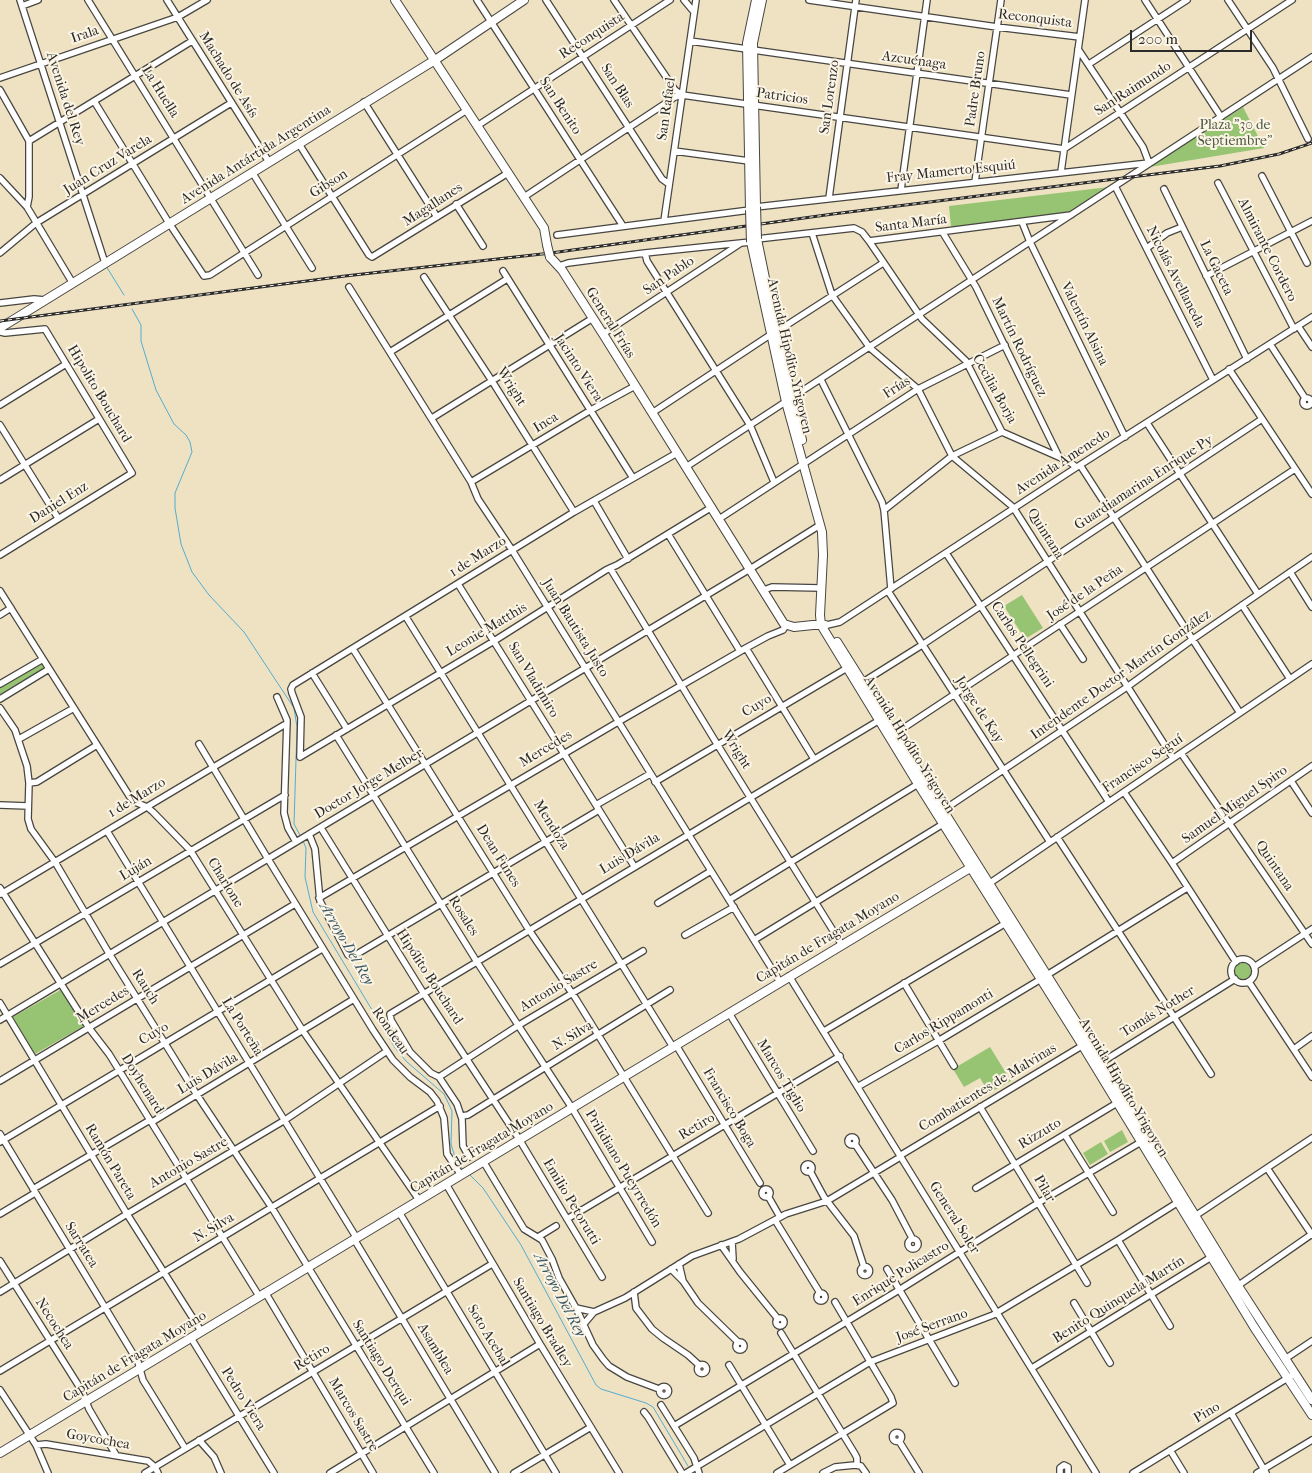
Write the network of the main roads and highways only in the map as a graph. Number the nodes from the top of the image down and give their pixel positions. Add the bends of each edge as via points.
1 (395, 0) edge
2 (524, 0) edge
3 (756, 0) edge
4 (762, 0) edge
5 (750, 49) junction
6 (435, 60) junction
7 (751, 105) junction
8 (753, 208) junction
9 (0, 330) edge
10 (805, 461) junction
11 (824, 625) junction
12 (882, 719) junction
13 (892, 736) junction
14 (974, 866) junction
15 (986, 885) junction
16 (1044, 977) junction
17 (1098, 1065) junction
18 (1181, 1200) junction
19 (1215, 1255) junction
20 (1235, 1288) junction
21 (1292, 1376) junction
22 (1312, 1400) edge
23 (1312, 1415) edge
24 (0, 1453) edge

1 - 6 main road, General Frías
2 - 6 main road, Avenida Antártida Argentina
3 - 5 main road, Avenida Hipólito Yrigoyen
4 - 5 main road, Avenida Hipólito Yrigoyen
5 - 7 main road, Avenida Hipólito Yrigoyen
6 - 9 main road, Avenida Antártida Argentina via 72,282
6 - 11 main road, General Frías, bridge via 544,228 550,257 603,334 786,625
7 - 8 main road, Avenida Hipólito Yrigoyen
7 - 8 main road, Avenida Hipólito Yrigoyen via 749,161
8 - 10 main road, Avenida Hipólito Yrigoyen, bridge via 754,241 773,334
10 - 11 main road, Avenida Hipólito Yrigoyen via 823,542 820,615
10 - 11 main road, Avenida Hipólito Yrigoyen via 827,537
11 - 12 main road, Avenida Hipólito Yrigoyen via 847,668
11 - 12 main road, Avenida Hipólito Yrigoyen via 863,682
12 - 13 main road, Avenida Hipólito Yrigoyen
13 - 14 main road, Avenida Hipólito Yrigoyen
13 - 14 main road, Avenida Hipólito Yrigoyen via 943,824
14 - 15 main road, Avenida Hipólito Yrigoyen
14 - 24 main road, Capitán de Fragata Moyano
15 - 16 main road, Avenida Hipólito Yrigoyen
15 - 16 main road, Avenida Hipólito Yrigoyen via 1006,923
16 - 17 main road, Avenida Hipólito Yrigoyen
17 - 18 main road, Avenida Hipólito Yrigoyen
17 - 18 main road, Avenida Hipólito Yrigoyen via 1140,1142
18 - 19 main road, Avenida Hipólito Yrigoyen
18 - 19 main road, Avenida Hipólito Yrigoyen via 1195,1216
19 - 20 main road, Avenida Hipólito Yrigoyen
20 - 21 main road, Avenida Hipólito Yrigoyen via 1285,1359
20 - 21 main road, Avenida Hipólito Yrigoyen via 1254,1327
21 - 22 main road, Avenida Hipólito Yrigoyen
21 - 23 main road, Avenida Hipólito Yrigoyen

